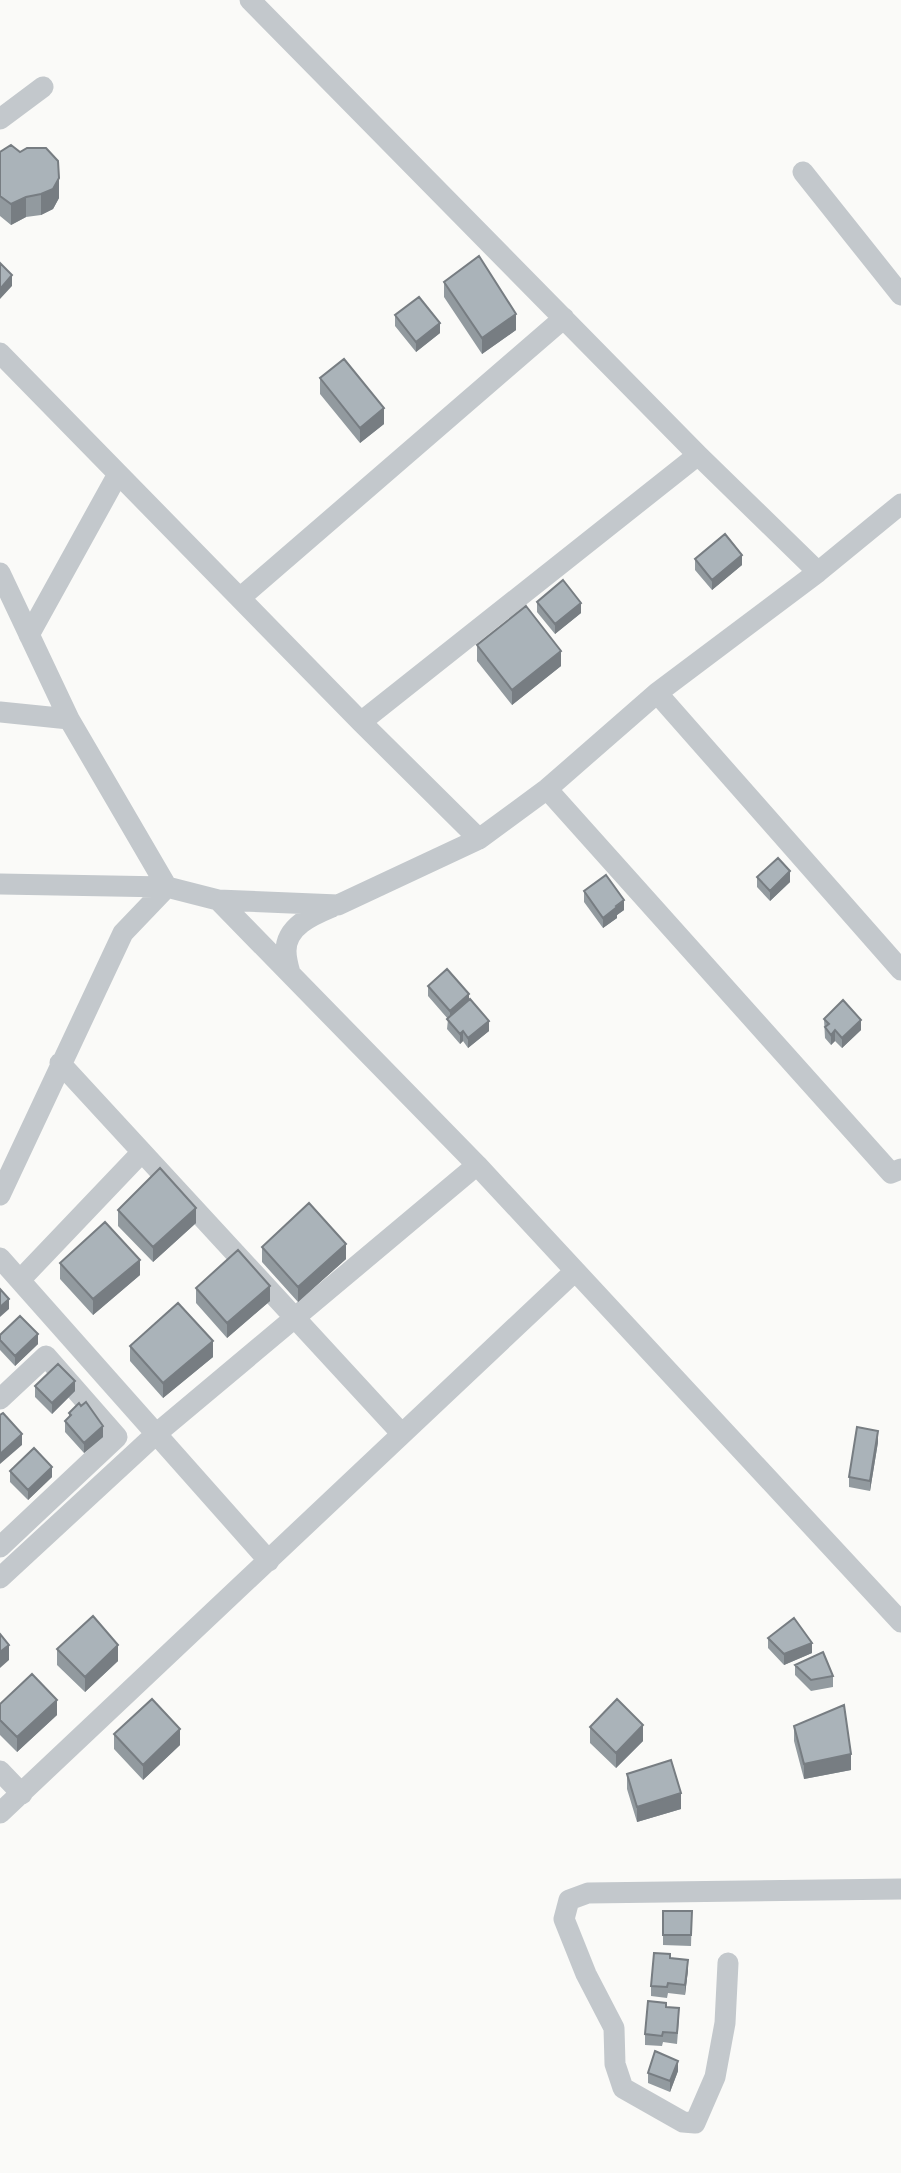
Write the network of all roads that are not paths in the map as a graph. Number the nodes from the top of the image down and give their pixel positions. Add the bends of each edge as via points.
1 (250, 0) edge
2 (43, 87) dead end
3 (0, 118) edge
4 (803, 172) dead end
5 (901, 295) edge
6 (564, 318) junction
7 (0, 354) edge
8 (698, 455) junction
9 (118, 474) junction
10 (901, 504) edge
11 (818, 572) junction
12 (0, 573) edge
13 (240, 598) junction
14 (29, 635) junction
15 (657, 693) junction
16 (0, 712) edge
17 (69, 719) junction
18 (361, 722) junction
19 (547, 789) junction
20 (479, 839) junction
21 (0, 884) edge
22 (167, 887) junction
23 (218, 900) junction
24 (338, 905) junction
25 (901, 970) edge
26 (290, 973) junction
27 (60, 1063) junction
28 (142, 1152) junction
29 (477, 1165) junction
30 (901, 1169) edge
31 (0, 1195) edge
32 (0, 1258) edge
33 (575, 1271) junction
34 (20, 1280) junction
35 (296, 1318) junction
36 (0, 1399) edge
37 (156, 1434) junction
38 (402, 1434) junction
39 (0, 1547) edge
40 (269, 1561) junction
41 (0, 1578) edge
42 (901, 1622) edge
43 (0, 1770) edge
44 (22, 1794) junction
45 (0, 1813) edge
46 (901, 1889) edge
47 (728, 1963) dead end

1 - 6 street
2 - 3 street
4 - 5 street
6 - 8 street
6 - 13 street
7 - 9 street
8 - 11 street
8 - 18 street
9 - 13 street
9 - 14 street
10 - 11 street
11 - 15 street
12 - 14 street
13 - 18 street
14 - 17 street
15 - 19 street
15 - 25 street
16 - 17 street
17 - 22 street
18 - 20 street
19 - 20 street
19 - 30 street via 891,1173
20 - 24 street
21 - 22 street
22 - 23 street
22 - 27 street via 123,933
23 - 24 street
23 - 26 street
24 - 26 street via 297,925 285,948
26 - 29 street
27 - 28 street
27 - 31 street
28 - 34 street
28 - 35 street
29 - 33 street
29 - 35 street
32 - 34 street
33 - 38 street
33 - 42 street
34 - 37 street
35 - 37 street
35 - 38 street
36 - 39 street via 46,1356 117,1437
37 - 40 street
37 - 41 street
38 - 40 street
40 - 44 street
43 - 44 street
44 - 45 street
46 - 47 street via 589,1893 569,1900 564,1919 614,2028 615,2064 623,2088 684,2122 695,2123 715,2077

